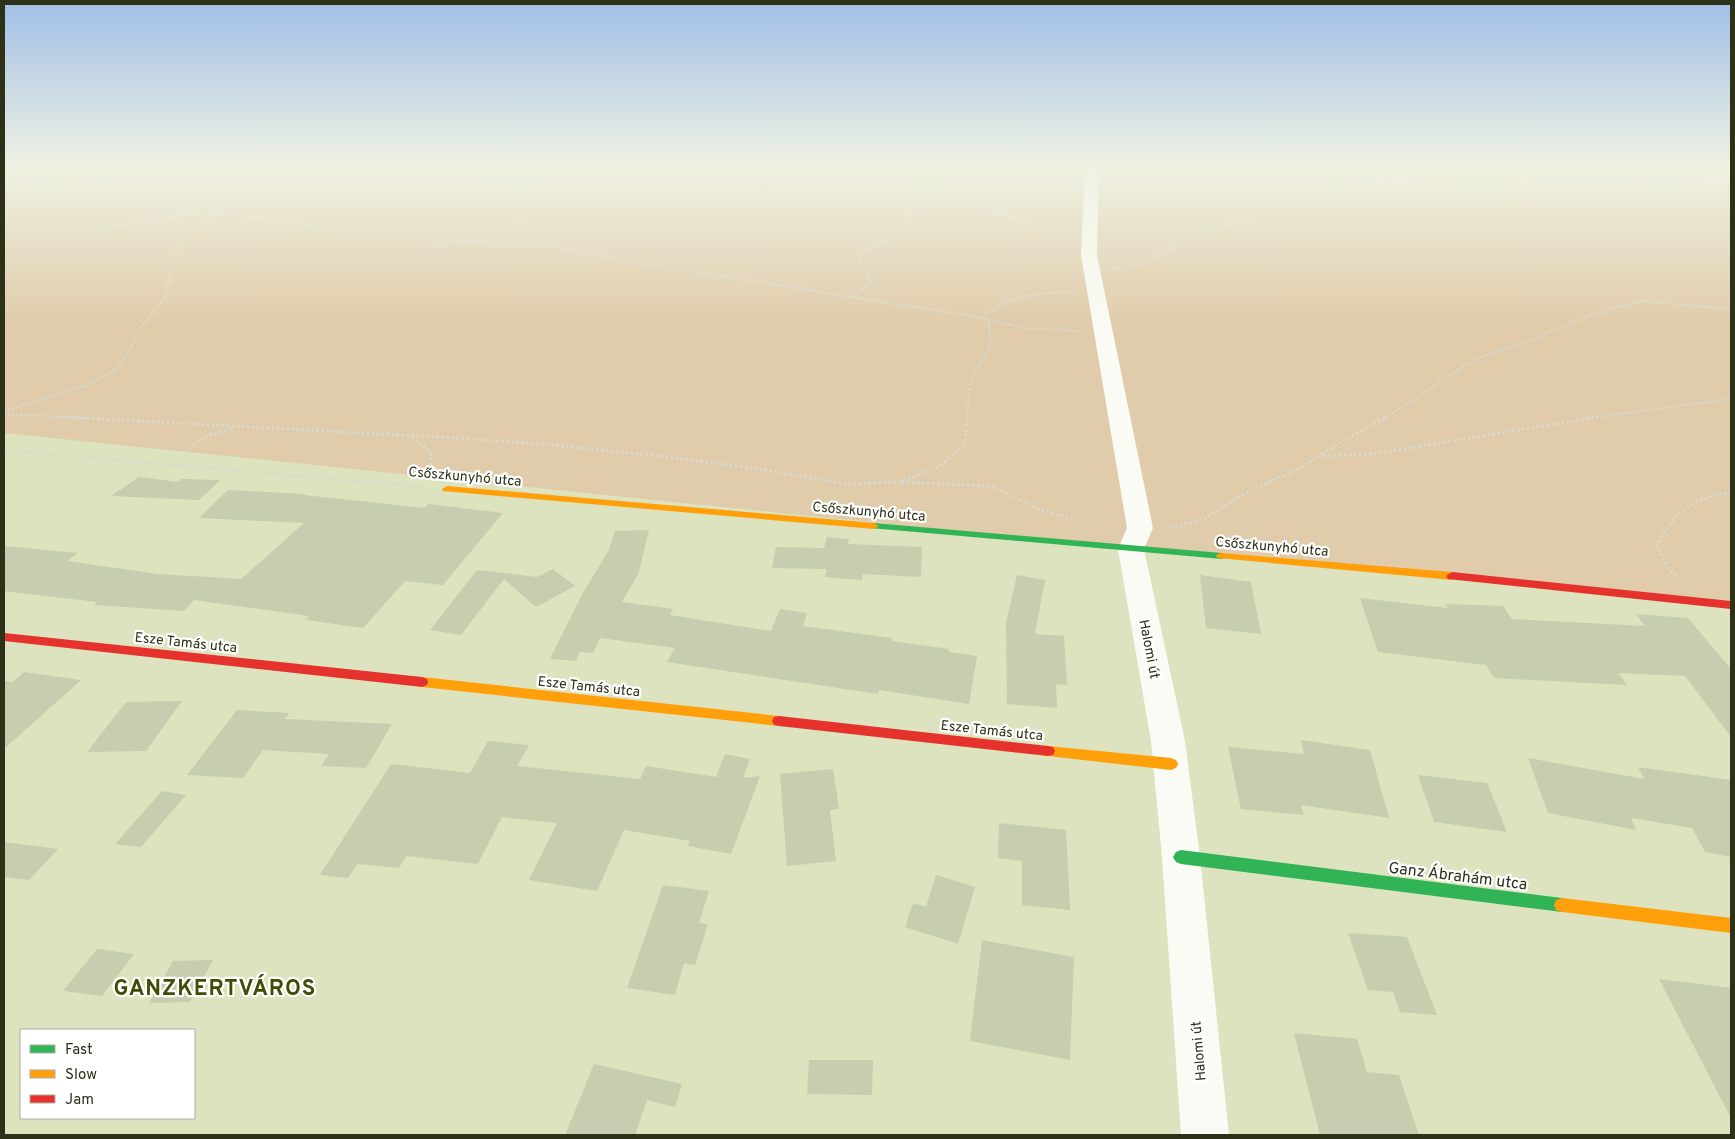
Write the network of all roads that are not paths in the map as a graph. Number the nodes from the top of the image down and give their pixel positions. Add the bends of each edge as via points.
1 (1091, 220) edge
2 (446, 489) road end
3 (1135, 538) junction
4 (1731, 605) edge
5 (8, 641) edge
6 (1171, 764) junction
7 (1181, 857) junction
8 (1731, 926) edge
9 (1205, 1135) edge

1 - 3 street, Halomi út via 1094,282
2 - 3 street, Csőszkunyhó utca
3 - 4 street, Csőszkunyhó utca
3 - 6 street, Halomi út
5 - 6 street, Esze Tamás utca
6 - 7 street, Halomi út
7 - 8 street, Ganz Ábrahám utca
7 - 9 street, Halomi út

